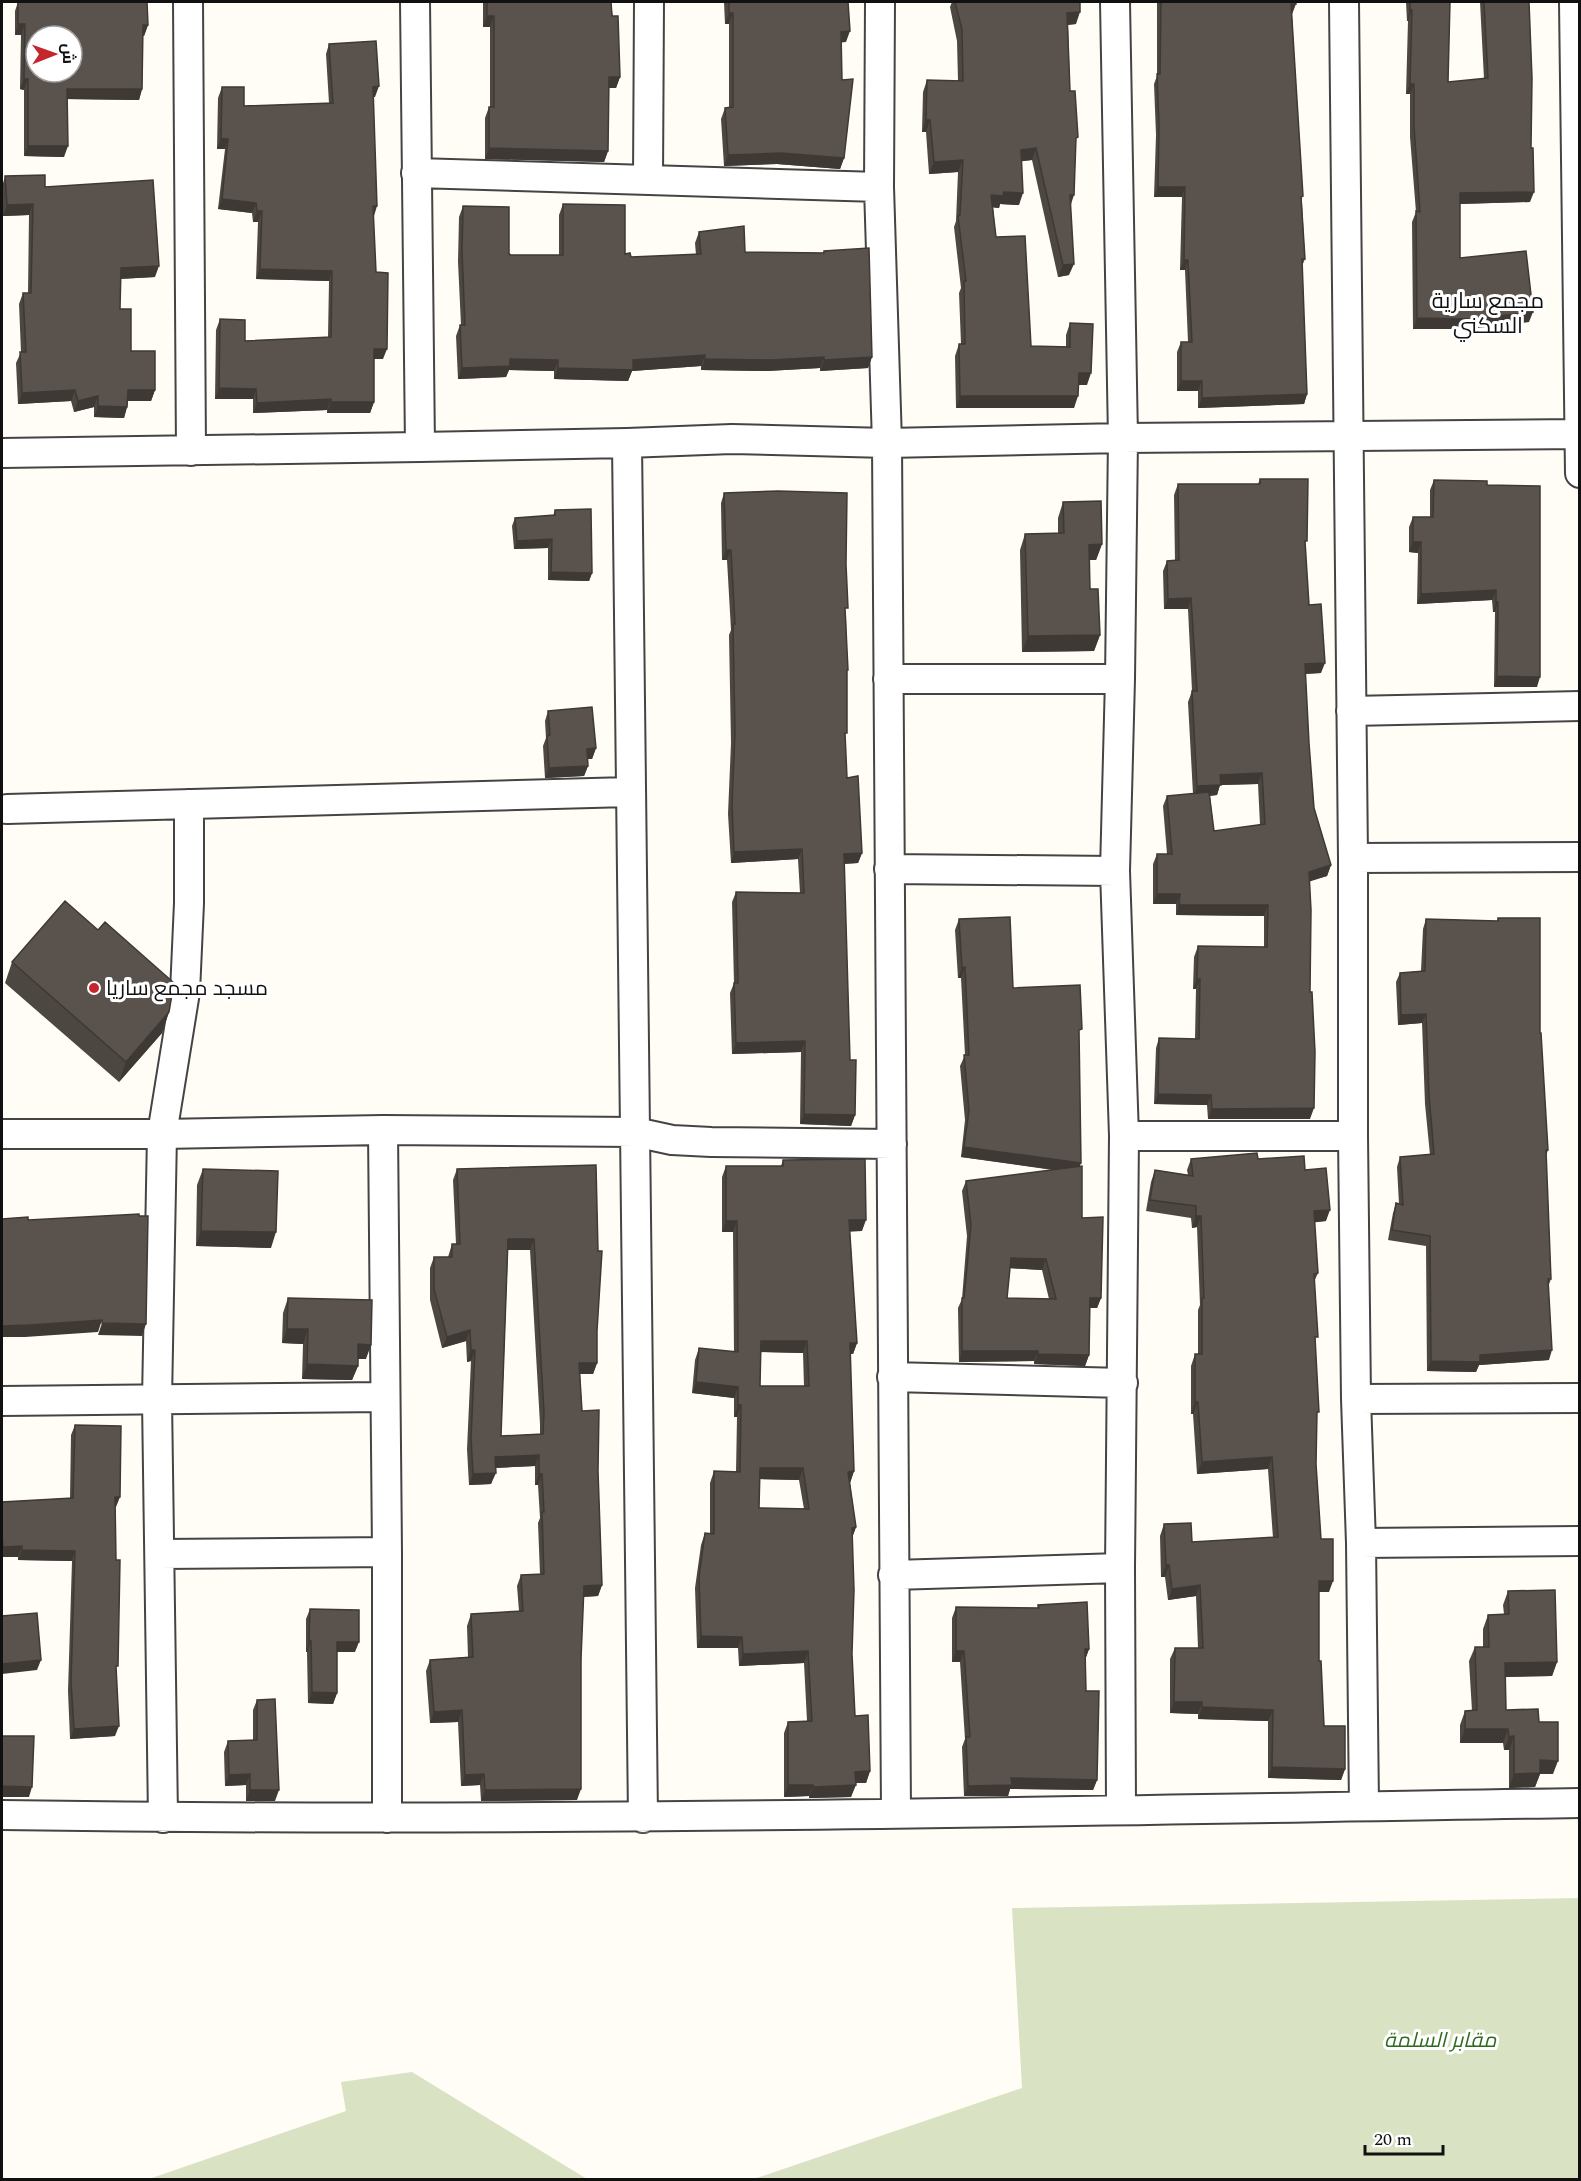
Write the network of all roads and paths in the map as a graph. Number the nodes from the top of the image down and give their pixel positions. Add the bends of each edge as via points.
1 (188, 2) edge
2 (415, 2) edge
3 (649, 2) edge
4 (880, 2) edge
5 (1115, 2) edge
6 (1344, 2) edge
7 (1574, 2) edge
8 (416, 173) junction
9 (648, 179) junction
10 (879, 187) junction
11 (1579, 434) edge
12 (1347, 436) junction
13 (1123, 438) junction
14 (627, 443) junction
15 (887, 443) junction
16 (420, 447) junction
17 (191, 451) junction
18 (2, 453) edge
19 (1580, 473) edge
20 (888, 679) junction
21 (1120, 679) junction
22 (1580, 706) edge
23 (1351, 711) junction
24 (629, 792) junction
25 (189, 804) junction
26 (7, 809) dead end
27 (1580, 857) edge
28 (1353, 858) junction
29 (889, 869) junction
30 (1115, 871) junction
31 (383, 1130) junction
32 (635, 1132) junction
33 (2, 1134) edge
34 (162, 1134) junction
35 (1124, 1136) junction
36 (1353, 1136) junction
37 (892, 1144) junction
38 (892, 1377) junction
39 (1123, 1383) junction
40 (385, 1397) junction
41 (1580, 1398) edge
42 (1356, 1399) junction
43 (157, 1400) junction
44 (2, 1401) edge
45 (1580, 1541) edge
46 (1361, 1543) junction
47 (387, 1552) junction
48 (160, 1554) junction
49 (1120, 1568) junction
50 (893, 1575) junction
51 (1580, 1803) edge
52 (1364, 1806) junction
53 (1121, 1809) junction
54 (896, 1813) junction
55 (2, 1815) edge
56 (162, 1818) junction
57 (387, 1818) junction
58 (643, 1818) junction

1 - 17 street
2 - 8 street
3 - 9 street
4 - 10 street
5 - 13 street
6 - 12 street
7 - 11 street
8 - 9 street
8 - 16 street
9 - 10 street
10 - 15 street
11 - 12 street
11 - 19 street
12 - 13 street
12 - 23 street
13 - 15 street
13 - 21 street
14 - 15 street via 732,438
14 - 16 street
14 - 24 street
15 - 20 street
16 - 17 street
17 - 18 street
20 - 21 street
20 - 29 street
21 - 30 street
22 - 23 street
23 - 28 street
24 - 25 street
24 - 32 street
25 - 26 street
25 - 34 street via 185,992
27 - 28 street
28 - 36 street
29 - 30 street
29 - 37 street
30 - 35 street
31 - 32 street
31 - 34 street
31 - 40 street
32 - 37 street via 672,1140 711,1142
32 - 58 street
33 - 34 street
34 - 43 street
35 - 36 street
35 - 39 street
36 - 42 street
37 - 38 street
38 - 39 street
38 - 50 street
39 - 49 street
40 - 43 street
40 - 47 street
41 - 42 street
42 - 46 street
43 - 44 street
43 - 48 street
45 - 46 street
46 - 52 street
47 - 48 street
47 - 57 street
48 - 56 street
49 - 50 street
49 - 53 street
50 - 54 street
51 - 52 street
52 - 53 street
53 - 54 street
54 - 58 street
55 - 56 street
56 - 57 street
57 - 58 street

